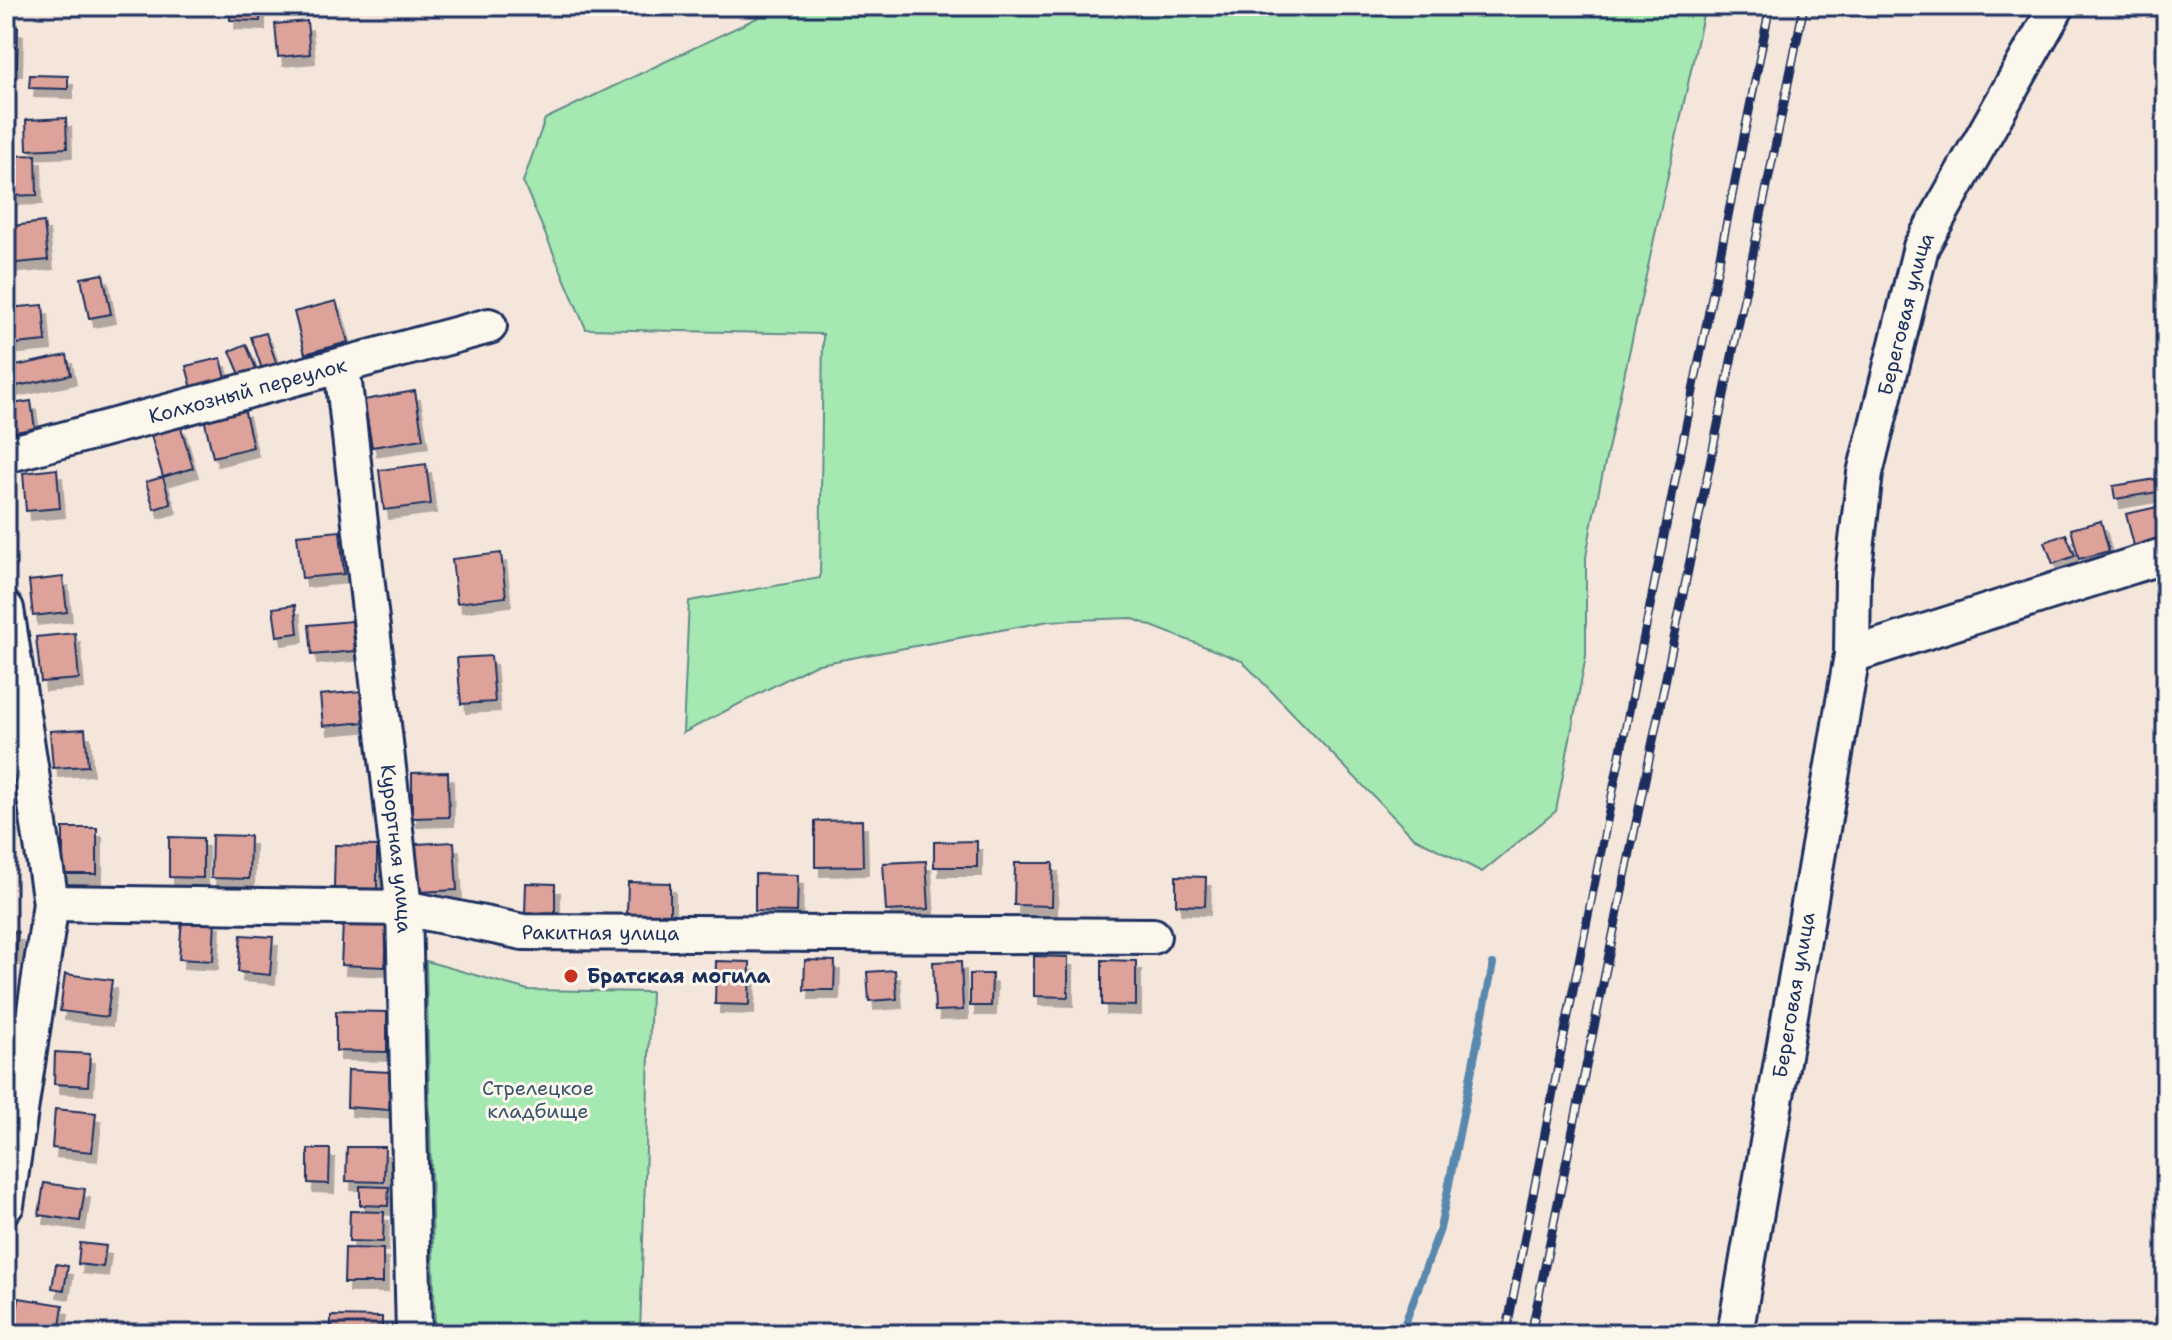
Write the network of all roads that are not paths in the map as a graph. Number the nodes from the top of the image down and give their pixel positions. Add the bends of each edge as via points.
1 (2057, 6) edge
2 (489, 326) dead end
3 (342, 366) junction
4 (6, 455) edge
5 (2166, 555) edge
6 (6, 609) edge
7 (1852, 655) junction
8 (51, 903) junction
9 (404, 908) junction
10 (1153, 936) dead end
11 (6, 1205) edge
12 (414, 1334) edge
13 (1735, 1334) edge

1 - 7 street, Береговая улица via 1921,247 1865,473 1853,575
2 - 3 street, Колхозный переулок
3 - 4 street, Колхозный переулок
3 - 9 street, Курортная улица
5 - 7 street
6 - 8 street
7 - 13 street, Береговая улица
8 - 9 street, Ракитная улица
8 - 11 street
9 - 10 street, Ракитная улица via 523,932
9 - 12 street, Курортная улица

